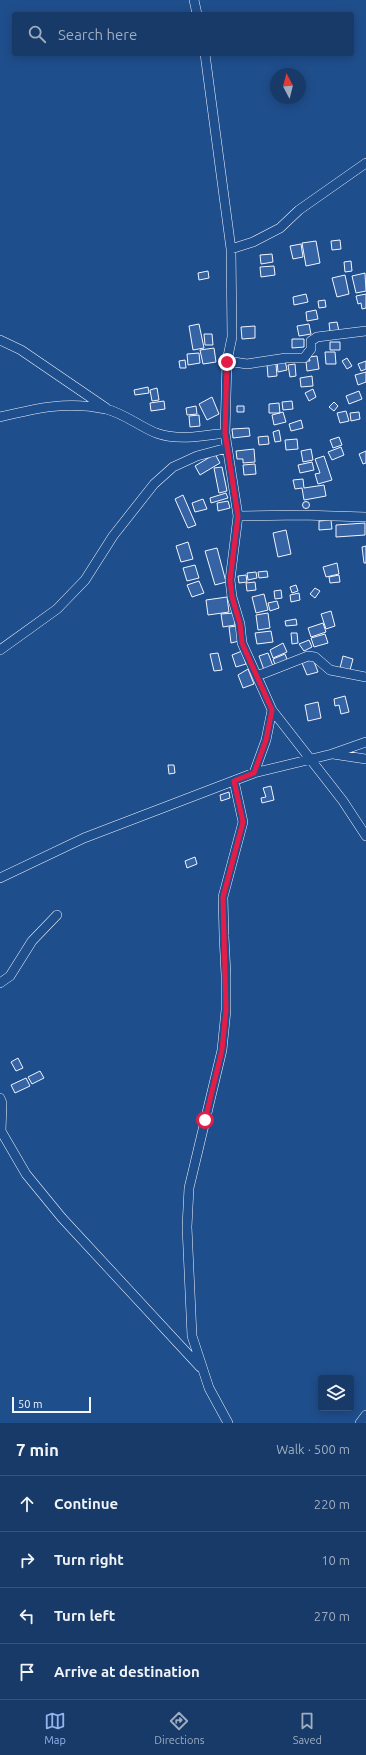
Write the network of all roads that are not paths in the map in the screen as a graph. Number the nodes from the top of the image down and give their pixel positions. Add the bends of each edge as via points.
1 (194, 0) edge
2 (197, 12) edge
3 (205, 56) edge
4 (366, 163) edge
5 (231, 249) junction
6 (366, 331) edge
7 (0, 340) edge
8 (227, 362) junction
9 (107, 409) junction
10 (0, 417) edge
11 (225, 433) junction
12 (227, 448) junction
13 (238, 516) junction
14 (366, 517) edge
15 (0, 650) edge
16 (256, 676) junction
17 (366, 677) edge
18 (272, 710) junction
19 (366, 742) edge
20 (332, 754) junction
21 (310, 759) junction
22 (366, 759) edge
23 (254, 773) junction
24 (234, 781) junction
25 (366, 836) edge
26 (0, 878) edge
27 (57, 915) dead end
28 (0, 983) edge
29 (0, 1098) edge
30 (201, 1368) junction
31 (366, 1416) edge
32 (228, 1423) edge
33 (360, 1423) edge

1 - 2 street
3 - 5 street
4 - 5 street via 299,210 280,228 253,242
5 - 8 street via 232,337
6 - 8 street via 317,337 312,341 311,349 304,358 247,364
7 - 9 street via 21,350
8 - 11 street
9 - 10 street via 72,405 44,406
9 - 11 street via 156,433 169,436 198,437
11 - 12 street
12 - 13 street
12 - 15 street via 197,456 173,467 154,484 113,536 85,580 57,609
13 - 14 street
13 - 16 street via 230,580 242,643
16 - 17 street via 308,656 315,657 330,670
16 - 18 street
18 - 21 street
18 - 23 street via 266,740
19 - 20 street
20 - 21 street
20 - 22 street
21 - 23 street
21 - 25 street
23 - 24 street
24 - 26 street via 84,838
24 - 30 street via 243,822 223,897 226,1010 222,1050 189,1188 187,1226 190,1309 192,1336
27 - 28 street via 32,941 10,976
29 - 30 street via 1,1131 26,1174 62,1218
30 - 32 street via 208,1388
31 - 33 street

